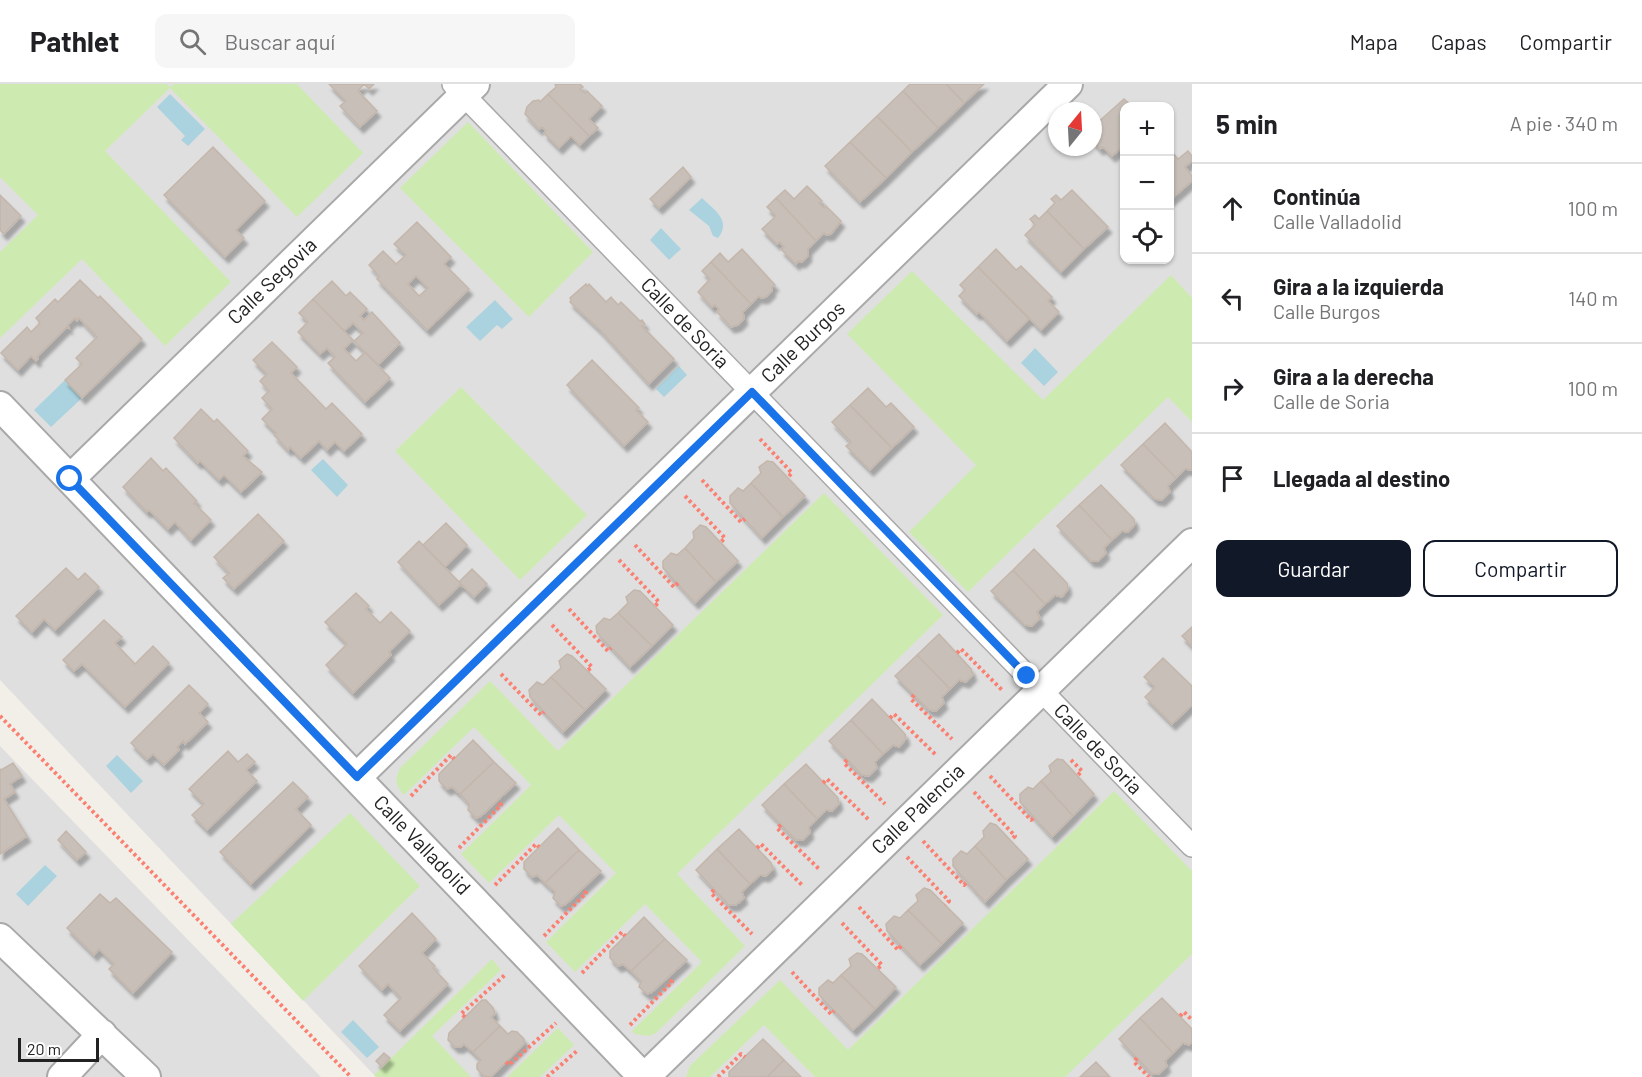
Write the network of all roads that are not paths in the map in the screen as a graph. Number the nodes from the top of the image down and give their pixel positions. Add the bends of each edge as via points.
1 (1068, 84) edge
2 (464, 88) edge
3 (752, 392) junction
4 (0, 406) edge
5 (70, 479) junction
6 (1192, 543) edge
7 (1040, 690) junction
8 (357, 777) junction
9 (1192, 846) edge
10 (0, 938) edge
11 (102, 1034) junction
12 (62, 1077) edge
13 (146, 1077) edge
14 (644, 1077) edge

1 - 3 street, Calle Burgos
2 - 3 street, Calle de Soria
2 - 5 street, Calle Segovia
3 - 7 street, Calle de Soria
3 - 8 street, Calle Burgos
4 - 5 street, Calle Valladolid
5 - 8 street, Calle Valladolid
6 - 7 street, Calle Palencia
7 - 9 street, Calle de Soria
7 - 14 street, Calle Palencia
8 - 14 street, Calle Valladolid
10 - 11 street
11 - 12 street
11 - 13 street

